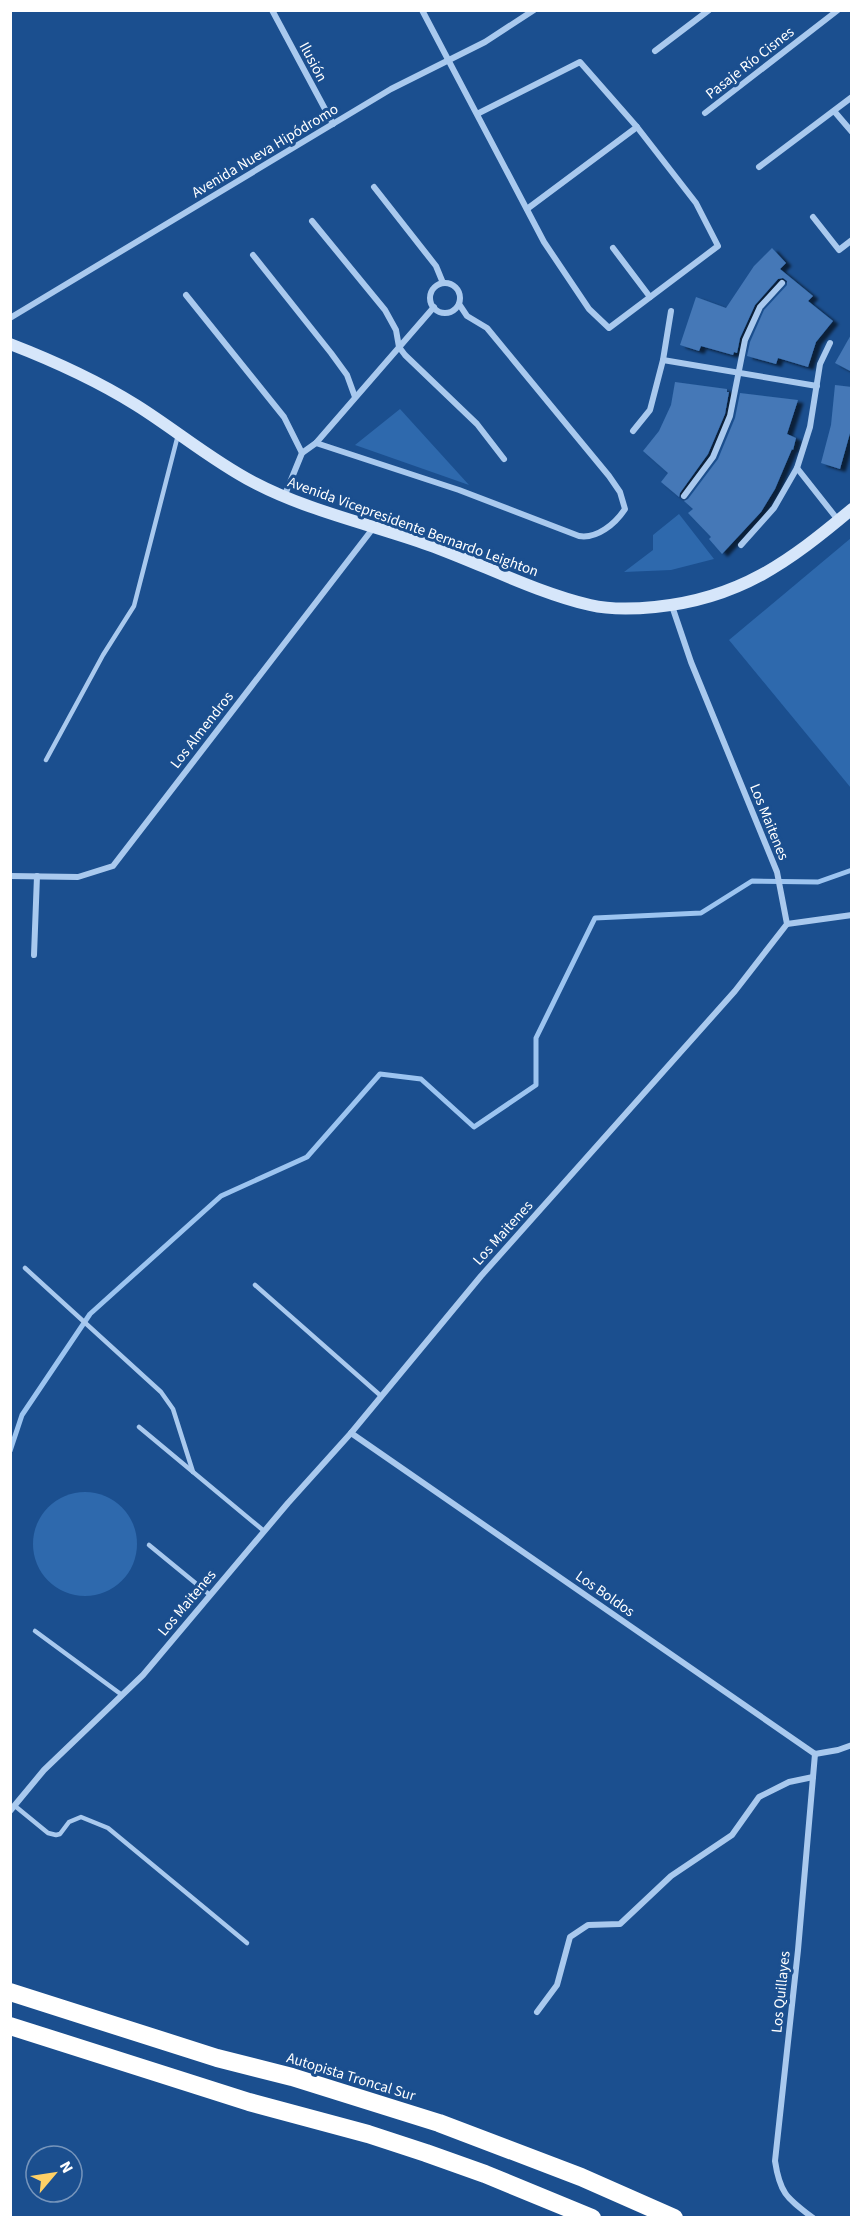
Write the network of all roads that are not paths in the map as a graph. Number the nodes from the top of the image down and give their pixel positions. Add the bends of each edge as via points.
1 (272, 10) edge
2 (422, 10) edge
3 (534, 10) edge
4 (709, 10) edge
5 (838, 10) edge
6 (655, 51) dead end
7 (449, 61) junction
8 (852, 98) edge
9 (834, 111) junction
10 (705, 113) dead end
11 (477, 114) junction
12 (333, 124) junction
13 (637, 127) junction
14 (852, 132) edge
15 (759, 167) dead end
16 (374, 187) dead end
17 (527, 209) junction
18 (813, 217) dead end
19 (312, 221) dead end
20 (852, 240) edge
21 (613, 248) dead end
22 (254, 255) dead end
23 (443, 283) junction
24 (782, 283) dead end
25 (186, 295) dead end
26 (650, 297) junction
27 (459, 304) junction
28 (434, 307) junction
29 (671, 311) dead end
30 (10, 318) edge
31 (830, 343) dead end
32 (10, 344) edge
33 (399, 347) junction
34 (663, 360) junction
35 (738, 373) junction
36 (817, 386) junction
37 (355, 397) junction
38 (633, 431) dead end
39 (178, 435) junction
40 (316, 443) junction
41 (302, 453) junction
42 (504, 459) dead end
43 (797, 468) junction
44 (684, 496) dead end
45 (284, 497) junction
46 (852, 509) edge
47 (838, 520) junction
48 (375, 527) junction
49 (741, 545) dead end
50 (672, 606) junction
51 (46, 760) dead end
52 (10, 876) edge
53 (37, 876) junction
54 (852, 915) edge
55 (787, 924) junction
56 (34, 956) dead end
57 (25, 1268) dead end
58 (255, 1285) dead end
59 (381, 1396) junction
60 (139, 1427) dead end
61 (351, 1433) junction
62 (193, 1472) junction
63 (264, 1531) junction
64 (149, 1545) dead end
65 (210, 1595) junction
66 (35, 1632) dead end
67 (122, 1695) junction
68 (852, 1745) edge
69 (815, 1754) junction
70 (813, 1777) junction
71 (13, 1808) edge
72 (247, 1943) dead end
73 (10, 1992) edge
74 (537, 2012) dead end
75 (10, 2026) edge
76 (591, 2217) edge
77 (674, 2217) edge
78 (813, 2217) edge

1 - 12 street, Ilusión
2 - 7 street
3 - 7 street, Avenida Nueva Hipódromo
4 - 6 street
5 - 10 street, Pasaje Río Cisnes
7 - 11 street
7 - 12 street, Avenida Nueva Hipódromo via 391,89
8 - 9 street
9 - 14 street
9 - 15 street
11 - 13 street via 580,62
11 - 17 street
12 - 30 street, Avenida Nueva Hipódromo
13 - 17 street
13 - 26 street via 696,203 718,246
16 - 23 street via 436,267
17 - 26 street via 589,309 609,328
18 - 20 street via 840,250
19 - 33 street via 386,310
21 - 26 street
22 - 37 street via 331,353
23 - 27 street via 459,290
23 - 28 street via 432,290 430,299
24 - 35 street via 760,308 745,340
25 - 41 street via 284,417
27 - 28 street via 447,312
27 - 40 street via 467,316 487,328 609,476 624,501 621,516 587,538
28 - 33 street
29 - 34 street
31 - 36 street via 820,364
32 - 39 main road, Avenida Vicepresidente Bernardo Leighton via 101,384
33 - 37 street
33 - 42 street via 477,424
34 - 35 street
34 - 38 street via 650,410
35 - 36 street
35 - 44 street via 730,416 713,457
36 - 43 street via 810,428
37 - 40 street
39 - 45 main road, Avenida Vicepresidente Bernardo Leighton
39 - 51 lane via 134,606
40 - 41 street
41 - 45 street
43 - 47 street
43 - 49 street via 774,508
45 - 48 main road, Avenida Vicepresidente Bernardo Leighton
46 - 47 main road, Avenida Vicepresidente Bernardo Leighton
47 - 50 main road, Avenida Vicepresidente Bernardo Leighton via 758,578 723,593
48 - 50 main road, Avenida Vicepresidente Bernardo Leighton via 593,606
48 - 53 street, Los Almendros via 113,866 78,877
50 - 55 street, Los Maitenes via 777,872
52 - 53 street, Los Almendros
53 - 56 street
54 - 55 street
55 - 59 street, Los Maitenes via 735,991 481,1276
57 - 62 lane via 161,1392 173,1409
58 - 59 lane
59 - 61 street, Los Maitenes
60 - 62 lane
61 - 63 street, Los Maitenes
61 - 69 street, Los Boldos
62 - 63 lane
63 - 65 street, Los Maitenes
64 - 65 lane
65 - 67 street, Los Maitenes
66 - 67 lane
67 - 71 street, Los Maitenes via 44,1770
68 - 69 street
69 - 70 street, Los Quillayes
70 - 74 street via 789,1782 759,1797 732,1835 671,1876 620,1923 588,1925 570,1938 557,1985
70 - 78 street, Los Quillayes via 775,2161 778,2182 786,2195
71 - 72 lane via 56,1835 81,1817 108,1828
73 - 77 highway, Autopista Troncal Sur via 183,2048 439,2123
75 - 76 highway via 426,2153

